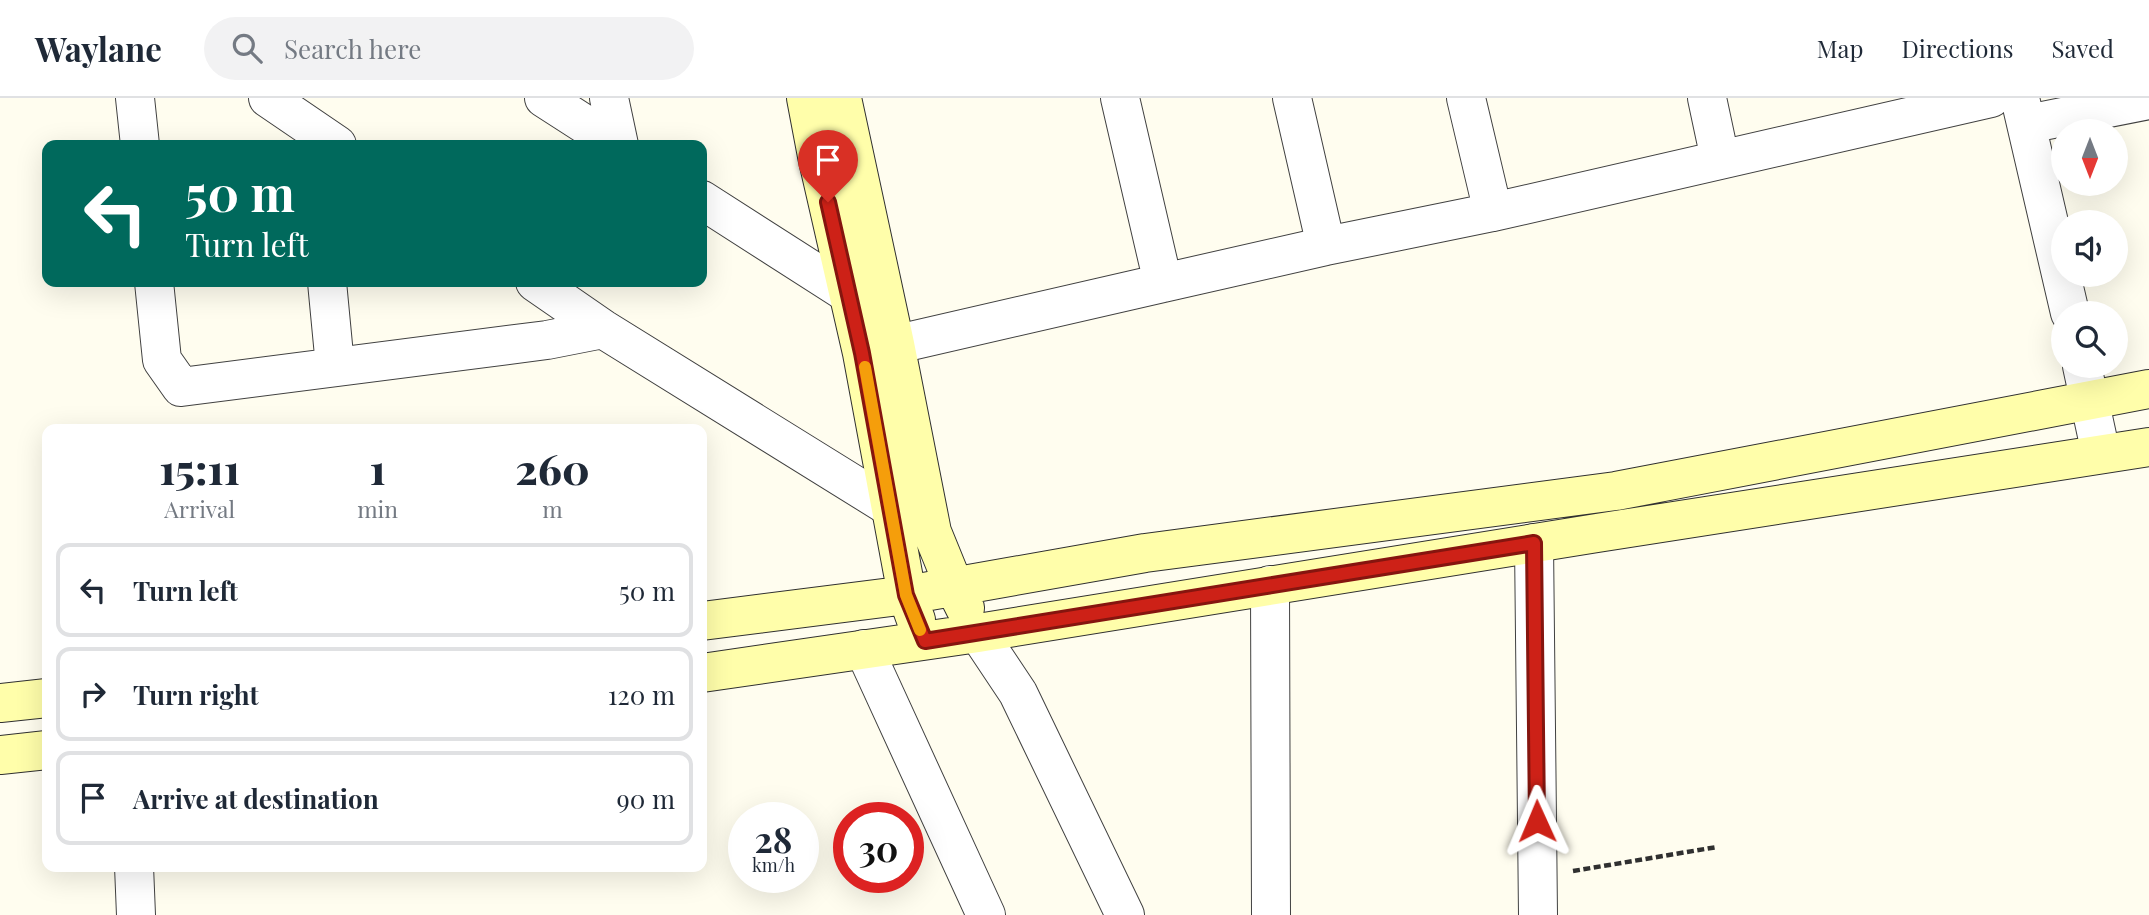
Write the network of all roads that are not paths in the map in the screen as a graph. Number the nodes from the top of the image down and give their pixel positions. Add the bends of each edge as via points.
1 (135, 98) edge
2 (268, 98) edge
3 (544, 98) edge
4 (610, 98) edge
5 (806, 98) edge
6 (842, 98) edge
7 (1120, 98) edge
8 (1292, 98) edge
9 (1466, 98) edge
10 (1707, 98) edge
11 (1991, 98) edge
12 (2149, 100) edge
13 (2024, 111) edge
14 (139, 140) edge
15 (321, 140) edge
16 (610, 140) edge
17 (617, 140) edge
18 (1720, 159) junction
19 (707, 203) edge
20 (1493, 212) junction
21 (1326, 246) junction
22 (1163, 283) junction
23 (155, 287) edge
24 (327, 287) edge
25 (542, 287) edge
26 (849, 295) junction
27 (2067, 301) edge
28 (603, 329) junction
29 (882, 338) junction
30 (335, 366) junction
31 (2086, 383) edge
32 (2149, 389) edge
33 (2149, 447) edge
34 (2101, 454) junction
35 (892, 510) junction
36 (932, 532) junction
37 (1534, 543) junction
38 (1270, 585) junction
39 (954, 586) junction
40 (906, 595) junction
41 (707, 620) edge
42 (978, 633) junction
43 (925, 641) junction
44 (864, 649) junction
45 (707, 672) edge
46 (42, 699) edge
47 (0, 704) edge
48 (42, 751) edge
49 (0, 755) edge
50 (134, 872) edge
51 (136, 915) edge
52 (986, 915) edge
53 (1125, 915) edge
54 (1271, 915) edge
55 (1538, 915) edge

1 - 14 street
2 - 15 street
3 - 16 street
4 - 17 street
5 - 26 street
6 - 29 street
7 - 22 street
8 - 21 street
9 - 20 street
10 - 18 street
11 - 18 street
12 - 13 street
13 - 27 street
18 - 20 street
19 - 26 street
20 - 21 street
21 - 22 street
22 - 29 street
23 - 30 street via 162,360 181,387
24 - 30 street
25 - 28 street
26 - 29 street
28 - 30 street
28 - 35 street
29 - 35 street
29 - 36 street
31 - 32 street
31 - 34 street
31 - 39 street via 1616,491 1145,553
33 - 34 street
34 - 37 street
35 - 36 street
35 - 40 street
36 - 39 street
37 - 38 street
37 - 55 street
38 - 42 street
38 - 54 street
39 - 40 street
39 - 42 street
40 - 41 street
40 - 43 street
42 - 43 street
42 - 53 street via 1018,693
43 - 44 street
44 - 45 street
44 - 52 street
46 - 47 street
48 - 49 street
50 - 51 street

